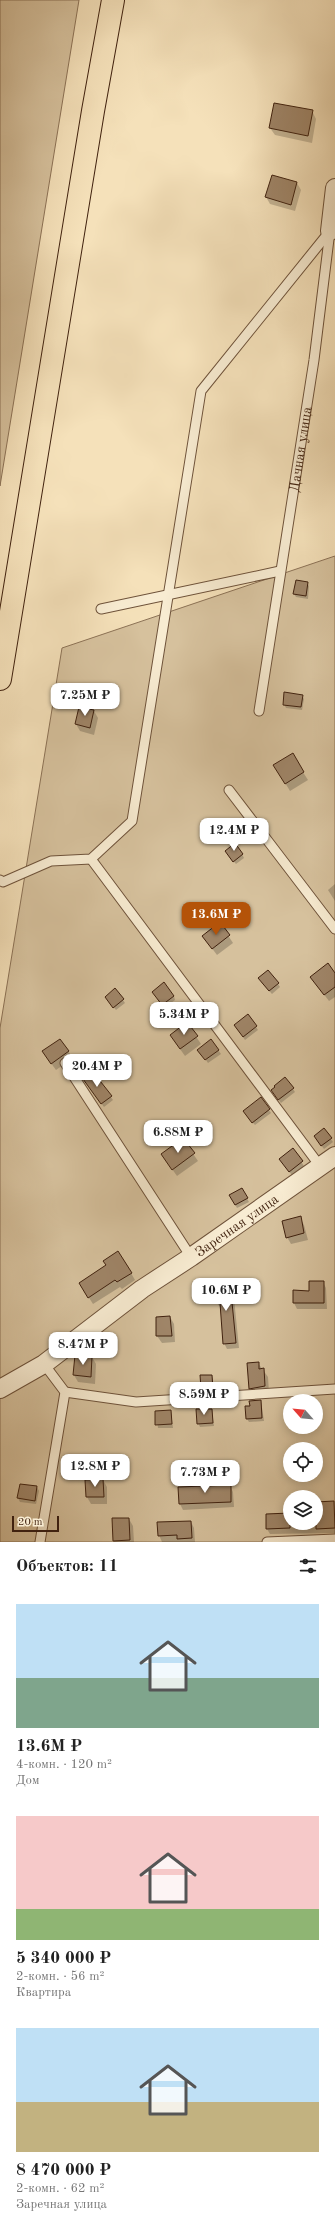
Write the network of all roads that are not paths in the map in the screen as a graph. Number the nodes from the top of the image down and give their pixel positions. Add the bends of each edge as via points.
1 (113, 0) edge
2 (335, 188) edge
3 (330, 231) junction
4 (280, 571) junction
5 (168, 594) junction
6 (101, 609) dead end
7 (0, 679) edge
8 (259, 711) dead end
9 (229, 790) dead end
10 (91, 859) junction
11 (0, 880) edge
12 (335, 928) edge
13 (65, 1063) dead end
14 (335, 1156) edge
15 (320, 1166) junction
16 (190, 1257) junction
17 (44, 1364) junction
18 (0, 1389) edge
19 (335, 1389) edge
20 (66, 1392) junction
21 (335, 1539) edge
22 (40, 1542) edge
23 (267, 1542) edge

1 - 7 main road
2 - 3 street, Дачная улица
3 - 4 lane, Дачная улица via 314,360
3 - 5 lane via 201,391
4 - 5 lane
4 - 8 lane, Дачная улица
5 - 6 lane
5 - 10 lane via 132,821
9 - 12 lane
10 - 11 lane via 51,861 4,882
10 - 15 lane
13 - 16 lane
14 - 15 street, Заречная улица
15 - 16 street, Заречная улица
16 - 17 street, Заречная улица via 142,1289
17 - 18 street, Заречная улица
17 - 20 lane
19 - 20 lane via 136,1402
20 - 22 lane
21 - 23 lane

